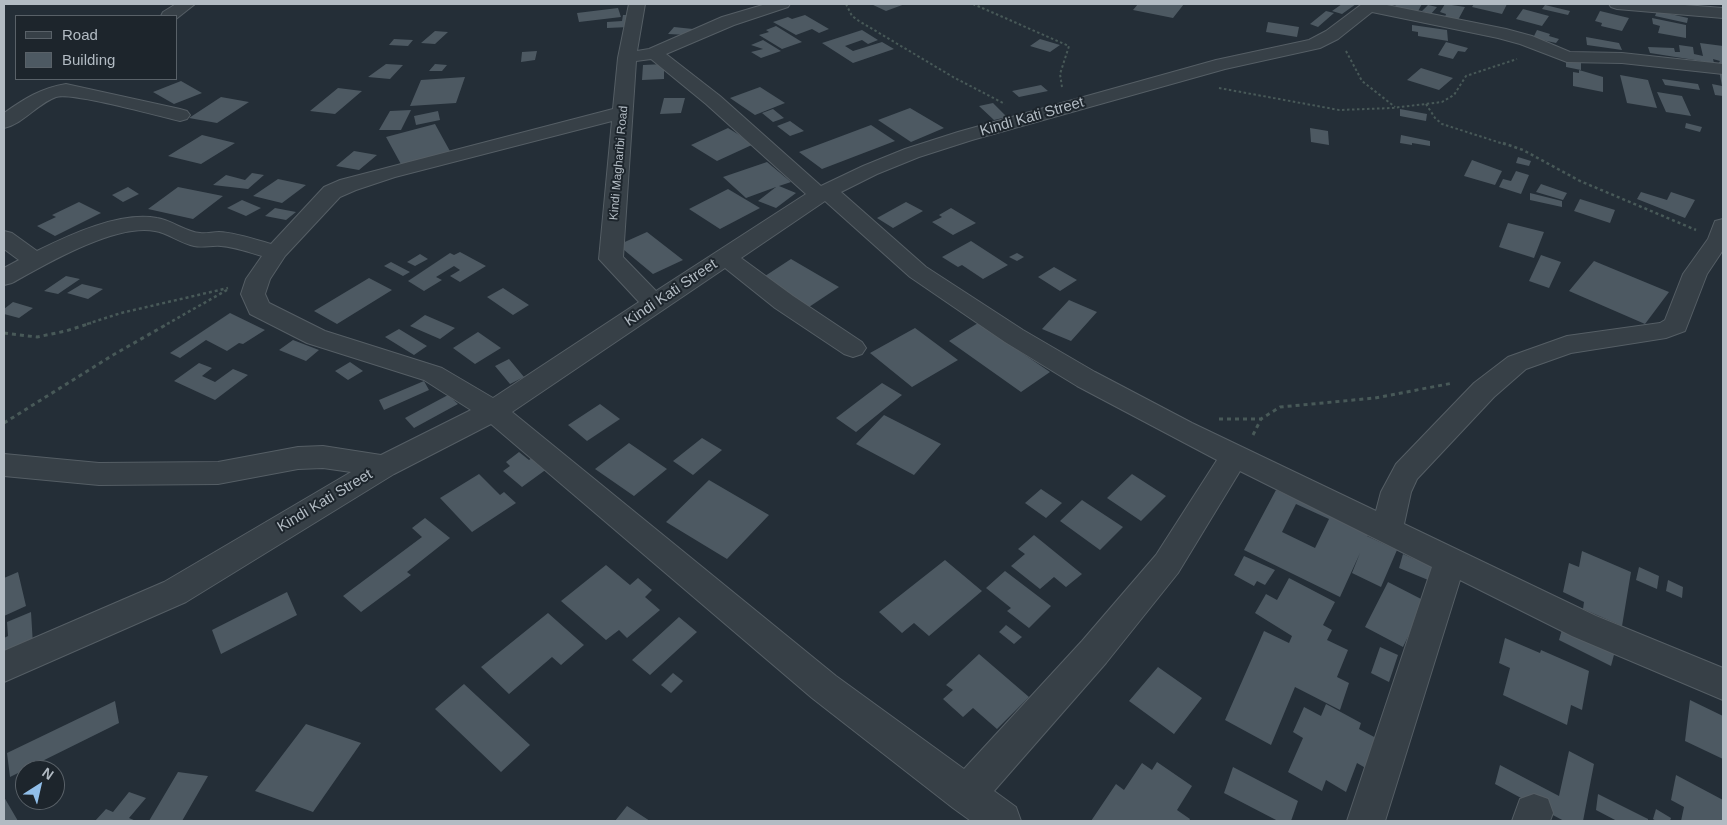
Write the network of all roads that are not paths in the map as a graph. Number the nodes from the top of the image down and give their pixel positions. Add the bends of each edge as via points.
1 (187, 4) edge
2 (637, 4) edge
3 (782, 4) edge
4 (1617, 4) edge
5 (1370, 5) edge
6 (1723, 13) edge
7 (170, 15) edge
8 (654, 53) junction
9 (627, 58) junction
10 (1723, 69) edge
11 (73, 84) edge
12 (624, 112) junction
13 (180, 115) dead end
14 (4, 122) edge
15 (823, 193) junction
16 (1721, 233) edge
17 (4, 238) edge
18 (276, 252) junction
19 (725, 257) junction
20 (33, 260) junction
21 (4, 278) edge
22 (655, 304) junction
23 (853, 348) dead end
24 (493, 411) junction
25 (1240, 457) junction
26 (4, 464) edge
27 (384, 466) junction
28 (1387, 529) junction
29 (1450, 561) junction
30 (4, 667) edge
31 (1723, 684) edge
32 (966, 795) junction
33 (1002, 821) edge
34 (1366, 821) edge

1 - 7 street
2 - 9 street, Kindi Magharibi Road
3 - 8 street via 728,21
4 - 6 street
5 - 10 street via 1500,33 1547,47 1564,56 1622,58
5 - 15 street, Kindi Kati Street via 1332,35 1314,44 1222,64 1029,118 912,154
8 - 9 street
8 - 15 street
9 - 12 street, Kindi Magharibi Road
11 - 13 street
11 - 14 street via 35,99
12 - 18 street via 348,185 324,199
12 - 22 street, Kindi Magharibi Road via 611,259
15 - 19 street, Kindi Kati Street
15 - 25 street via 918,272 1014,336 1086,379
16 - 28 street via 1695,274 1676,325 1666,330 1567,345 1517,363 1484,390 1406,472 1396,492
17 - 20 street
18 - 20 street via 219,239 194,240 172,229 147,224 114,229
18 - 24 street via 258,279 253,294 259,308 316,337 433,374
19 - 22 street, Kindi Kati Street
19 - 23 street
20 - 21 street
22 - 24 street, Kindi Kati Street
24 - 27 street, Kindi Kati Street
24 - 32 street via 824,687
25 - 28 street
25 - 32 street via 1167,564 1094,652
26 - 27 street via 99,474 218,473 298,458 323,457
27 - 30 street, Kindi Kati Street via 176,592
28 - 29 street
29 - 31 street via 1584,626
29 - 34 street
32 - 33 street

